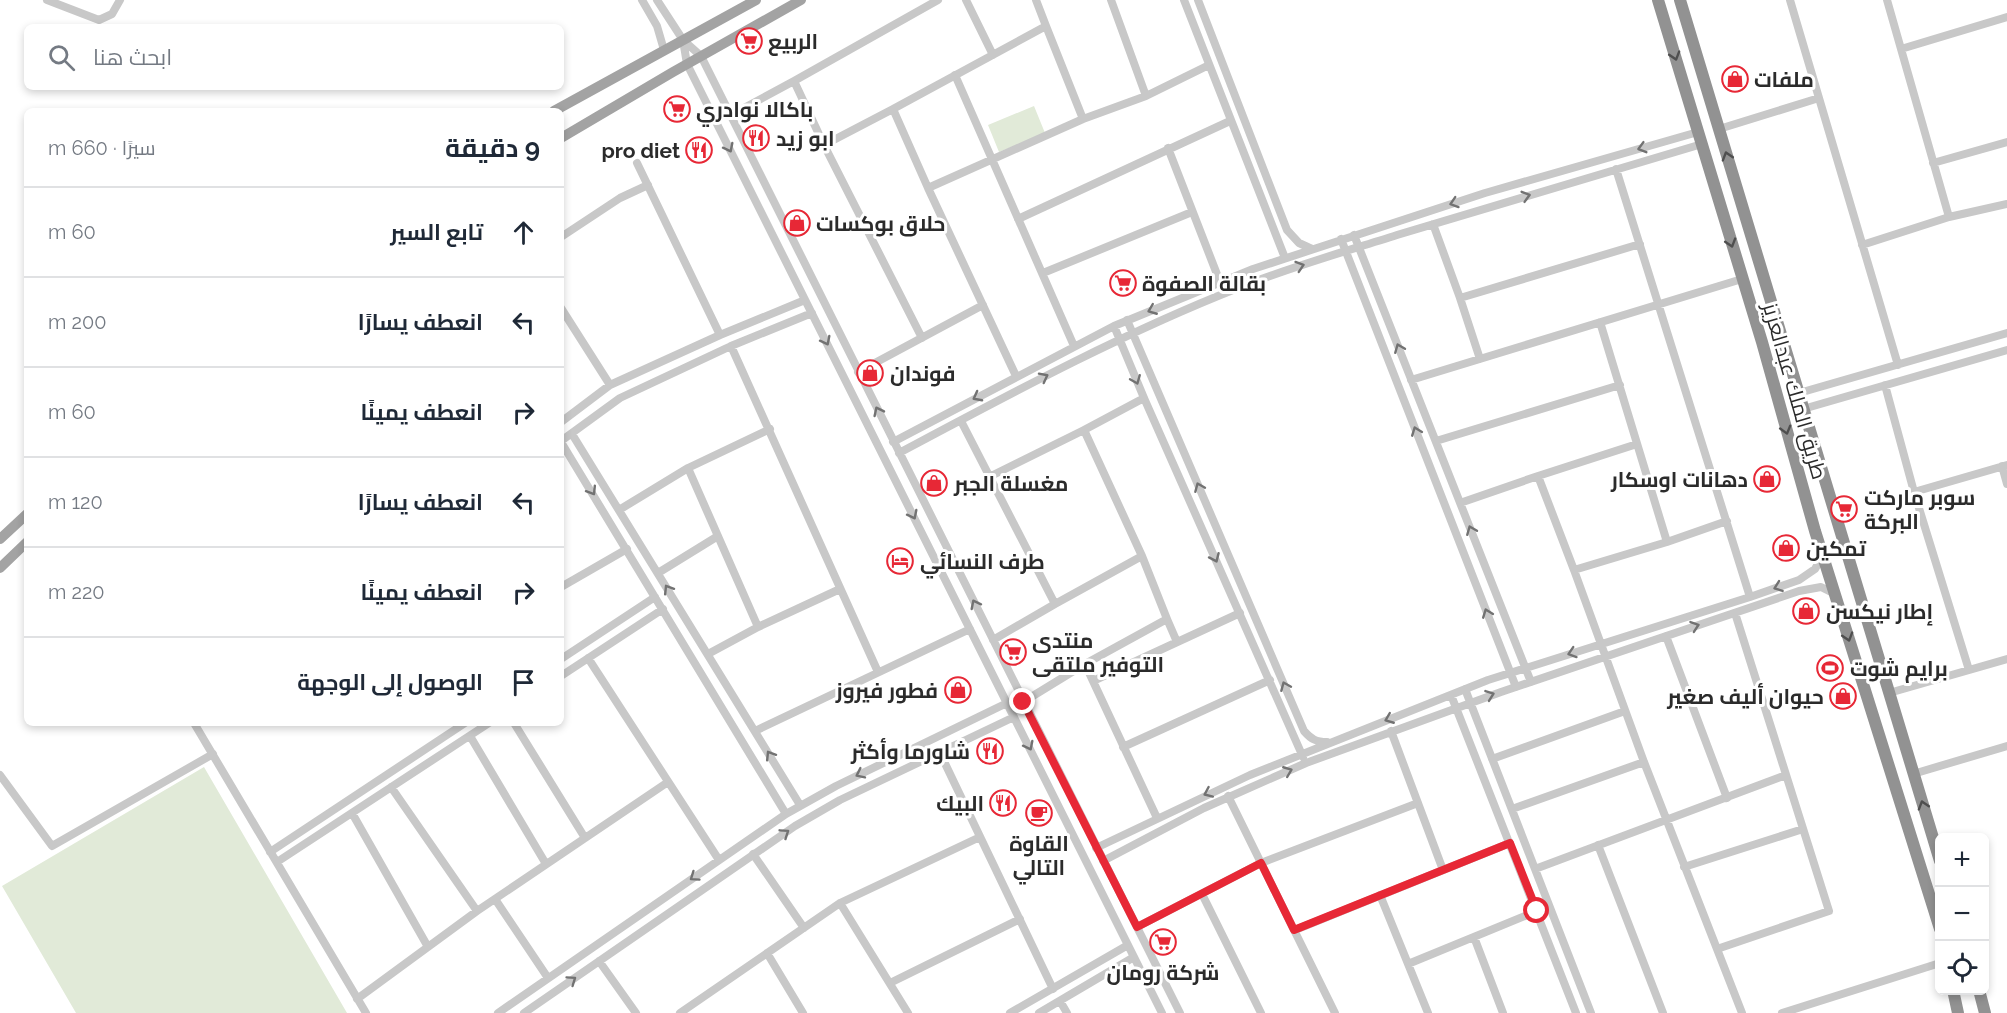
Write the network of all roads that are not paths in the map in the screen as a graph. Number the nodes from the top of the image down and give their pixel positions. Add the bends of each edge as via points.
1 (47, 0) edge
2 (120, 0) edge
3 (642, 0) edge
4 (657, 0) edge
5 (664, 0) edge
6 (756, 0) edge
7 (801, 0) edge
8 (938, 0) edge
9 (966, 0) edge
10 (1036, 0) edge
11 (1111, 0) edge
12 (1184, 0) edge
13 (1198, 0) edge
14 (1658, 0) edge
15 (1680, 0) edge
16 (1790, 0) edge
17 (1887, 0) edge
18 (674, 15) dead end
19 (2007, 16) edge
20 (1046, 26) junction
21 (683, 40) junction
22 (1901, 49) junction
23 (664, 50) junction
24 (993, 55) junction
25 (701, 56) junction
26 (687, 64) junction
27 (1209, 65) junction
28 (955, 75) junction
29 (794, 81) junction
30 (1146, 96) junction
31 (1819, 98) junction
32 (560, 108) edge
33 (893, 109) junction
34 (731, 115) junction
35 (1083, 119) junction
36 (1230, 121) junction
37 (1719, 129) junction
38 (564, 136) edge
39 (1700, 138) junction
40 (2007, 141) edge
41 (824, 146) junction
42 (1168, 148) junction
43 (993, 160) junction
44 (637, 163) dead end
45 (1934, 164) junction
46 (1617, 170) junction
47 (648, 185) junction
48 (928, 188) junction
49 (2007, 204) edge
50 (1192, 212) junction
51 (1949, 217) junction
52 (1018, 219) junction
53 (1433, 224) junction
54 (564, 235) edge
55 (1354, 235) junction
56 (1341, 239) junction
57 (1640, 243) junction
58 (1862, 245) junction
59 (1359, 247) junction
60 (1312, 249) junction
61 (1346, 251) junction
62 (1285, 258) junction
63 (1043, 273) junction
64 (1742, 279) junction
65 (1220, 282) junction
66 (1460, 298) junction
67 (806, 300) junction
68 (1660, 304) junction
69 (983, 305) junction
70 (564, 313) edge
71 (812, 313) junction
72 (1127, 321) junction
73 (1600, 322) junction
74 (1114, 326) junction
75 (1132, 333) junction
76 (2007, 333) edge
77 (720, 336) junction
78 (922, 338) junction
79 (1119, 340) junction
80 (731, 346) junction
81 (1074, 346) junction
82 (2007, 350) edge
83 (1480, 359) junction
84 (1898, 364) junction
85 (858, 372) junction
86 (1016, 376) junction
87 (1411, 380) junction
88 (610, 385) junction
89 (1620, 385) junction
90 (1886, 385) junction
91 (1798, 393) junction
92 (1144, 398) junction
93 (1803, 409) junction
94 (564, 420) edge
95 (961, 420) junction
96 (770, 429) junction
97 (1084, 430) junction
98 (572, 434) junction
99 (564, 439) edge
100 (1436, 441) junction
101 (893, 442) junction
102 (1637, 444) junction
103 (564, 446) edge
104 (899, 453) junction
105 (2005, 466) edge
106 (688, 468) junction
107 (1538, 476) junction
108 (989, 477) junction
109 (2007, 484) edge
110 (1914, 492) junction
111 (1460, 503) junction
112 (619, 510) junction
113 (24, 517) edge
114 (1727, 521) junction
115 (718, 537) junction
116 (0, 538) edge
117 (1667, 542) junction
118 (24, 545) edge
119 (627, 549) junction
120 (1142, 555) junction
121 (1823, 555) junction
122 (0, 568) edge
123 (1574, 570) junction
124 (657, 573) junction
125 (1803, 578) junction
126 (564, 585) edge
127 (840, 589) junction
128 (1806, 590) junction
129 (1835, 594) junction
130 (655, 597) junction
131 (1750, 597) junction
132 (1055, 604) junction
133 (663, 609) junction
134 (1240, 613) junction
135 (1734, 613) junction
136 (1167, 619) junction
137 (758, 627) junction
138 (970, 629) junction
139 (1666, 636) junction
140 (993, 640) junction
141 (1177, 642) junction
142 (1600, 644) junction
143 (708, 654) junction
144 (1605, 656) junction
145 (564, 657) edge
146 (588, 658) junction
147 (2007, 659) edge
148 (1085, 664) junction
149 (1525, 668) junction
150 (1969, 670) junction
151 (878, 672) junction
152 (1511, 672) junction
153 (564, 674) edge
154 (1270, 680) junction
155 (1093, 681) junction
156 (1531, 682) junction
157 (1516, 687) junction
158 (1465, 689) junction
159 (1889, 693) junction
160 (1451, 695) junction
161 (1023, 702) junction
162 (1007, 703) junction
163 (1470, 703) junction
164 (1456, 708) junction
165 (1625, 711) junction
166 (1014, 717) junction
167 (196, 726) edge
168 (460, 726) edge
169 (485, 726) edge
170 (516, 726) edge
171 (755, 731) junction
172 (1391, 731) junction
173 (470, 736) junction
174 (1330, 743) junction
175 (2007, 746) edge
176 (1123, 747) junction
177 (940, 753) junction
178 (213, 754) junction
179 (1302, 754) junction
180 (1492, 759) junction
181 (1644, 762) junction
182 (1306, 763) junction
183 (1913, 774) junction
184 (0, 775) edge
185 (1786, 775) junction
186 (668, 782) junction
187 (391, 787) junction
188 (1228, 796) junction
189 (1727, 798) junction
190 (1418, 803) junction
191 (800, 805) junction
192 (1512, 809) junction
193 (352, 813) junction
194 (786, 813) junction
195 (1157, 818) junction
196 (1666, 820) junction
197 (1803, 829) junction
198 (980, 837) junction
199 (585, 838) junction
200 (1510, 843) junction
201 (1598, 845) junction
202 (1935, 845) edge
203 (1096, 848) junction
204 (270, 852) junction
205 (753, 854) junction
206 (718, 860) junction
207 (1103, 861) junction
208 (277, 862) junction
209 (1261, 863) junction
210 (546, 864) junction
211 (1684, 867) junction
212 (1535, 869) junction
213 (1443, 870) junction
214 (1202, 894) junction
215 (1380, 896) junction
216 (495, 899) junction
217 (840, 903) junction
218 (477, 911) junction
219 (1537, 911) junction
220 (1935, 913) edge
221 (1020, 919) junction
222 (1137, 927) junction
223 (804, 928) junction
224 (1294, 930) junction
225 (1474, 937) junction
226 (1128, 945) junction
227 (428, 947) junction
228 (1717, 949) junction
229 (767, 953) junction
230 (1134, 957) junction
231 (599, 961) junction
232 (1408, 964) junction
233 (1935, 965) edge
234 (548, 978) junction
235 (890, 983) junction
236 (1053, 989) junction
237 (1980, 995) edge
238 (357, 999) junction
239 (1060, 1001) junction
240 (538, 1009) edge
241 (1986, 1012) edge
242 (366, 1013) edge
243 (498, 1013) edge
244 (524, 1013) edge
245 (636, 1013) edge
246 (680, 1013) edge
247 (803, 1013) edge
248 (908, 1013) edge
249 (1010, 1013) edge
250 (1039, 1013) edge
251 (1066, 1013) edge
252 (1162, 1013) edge
253 (1180, 1013) edge
254 (1261, 1013) edge
255 (1335, 1013) edge
256 (1428, 1013) edge
257 (1503, 1013) edge
258 (1576, 1013) edge
259 (1591, 1013) edge
260 (1663, 1013) edge
261 (1743, 1013) edge
262 (1782, 1013) edge

1 - 2 street via 99,20 112,14
3 - 23 street via 657,26
4 - 21 street
5 - 18 street
6 - 21 main road
7 - 25 main road
8 - 29 street
9 - 24 street
10 - 20 street
11 - 30 street
12 - 27 street
13 - 60 street via 1287,230 1299,243
14 -> 39 highway, طريق الملك عبدالعزيز
15 - 37 highway, طريق الملك عبدالعزيز
16 - 31 street
17 - 22 street
19 - 22 street
20 - 24 street
20 - 35 street
21 - 23 main road
21 - 25 street
21 - 26 street
22 - 45 street
23 - 32 main road
24 - 28 street
25 - 26 main road
25 - 34 street
26 - 38 main road
26 -> 67 street
27 - 30 street
27 - 36 street
28 - 33 street
28 - 43 street
29 - 34 street
29 - 41 street
30 - 35 street
31 - 37 street
31 - 58 street
33 - 41 street
33 - 48 street
34 - 85 street
35 - 43 street
36 - 42 street
36 - 62 street
91 -> 37 highway, طريق الملك عبدالعزيز
39 - 46 street
39 -> 55 street via 1485,193
39 -> 64 highway, طريق الملك عبدالعزيز
40 - 45 street
41 - 78 street
42 - 50 street
42 - 52 street
43 - 48 street
43 - 52 street
44 - 47 street
45 - 51 street
53 -> 46 street
46 - 57 street
47 - 54 street via 620,198
47 - 77 street
48 - 69 street
49 - 51 street
50 - 63 street
50 - 65 street
51 - 58 street
52 - 63 street
53 - 59 street
53 - 66 street
55 - 56 street
55 - 59 street
56 - 60 street
56 - 61 street
57 - 66 street
57 - 68 street
58 - 84 street
59 - 61 street
87 -> 59 street
60 - 62 street
75 -> 61 street via 1239,287
152 -> 61 street
62 - 65 street
63 - 81 street
64 - 68 street
64 -> 121 highway, طريق الملك عبدالعزيز
65 -> 72 street
66 - 83 street
67 - 71 street
67 - 77 street
68 - 73 street
68 - 114 street
69 - 78 street
69 - 86 street
70 - 88 street
71 - 80 street
71 -> 138 street
72 - 74 street
72 - 75 street
73 - 83 street
73 - 89 street
74 - 79 street
74 - 81 street
75 - 79 street
174 -> 75 street via 1319,742 1304,730
76 - 84 street
77 - 88 street
78 - 85 street
79 -> 92 street
95 -> 79 street
80 - 96 street
80 - 98 street via 620,398
81 - 86 street
82 - 90 street
83 - 87 street
84 - 91 street
101 -> 85 street
86 -> 101 street
87 - 100 street
88 - 94 street
89 - 100 street
89 - 102 street
90 - 93 street
90 - 110 street
91 - 93 highway, طريق الملك عبدالعزيز
92 - 97 street
92 -> 134 street
93 - 159 highway, طريق الملك عبدالعزيز
95 - 104 street
95 - 108 street
96 - 106 street
96 - 127 street
97 - 108 street
97 - 120 street
98 - 99 street
98 - 112 street
100 - 111 street
101 - 104 street
102 - 107 street
102 - 117 street
103 -> 119 street
140 -> 104 street
105 - 109 street
105 - 110 street
106 - 112 street
106 - 115 street
107 - 111 street
107 - 123 street
108 - 132 street
110 - 150 street
149 -> 111 street
112 - 124 street
113 - 116 main road
114 - 117 street
114 - 131 street
115 - 124 street
115 - 137 street
117 - 123 street
118 - 122 main road
119 - 126 street
119 - 130 street
120 - 132 street
120 - 136 street
121 - 125 street via 1815,569
121 - 129 highway, طريق الملك عبدالعزيز
123 - 142 street
143 -> 124 street
125 - 128 street
125 -> 131 street
127 - 137 street
127 - 151 street
128 - 129 street via 1821,587
128 - 135 street
129 -> 220 highway, طريق الملك عبدالعزيز
130 - 133 street
130 - 145 street
131 - 142 street
132 - 140 street
133 - 146 street
133 - 194 street
134 - 141 street
134 - 154 street
139 -> 135 street
135 - 185 street
136 - 141 street
136 - 148 street
137 - 143 street
138 - 151 street
138 - 162 street
139 - 144 street
139 - 189 street
140 - 161 street
141 - 155 street
142 - 144 street
142 -> 149 street
143 - 171 street
144 - 156 street
144 - 165 street
146 - 153 street
146 - 186 street
147 - 150 street
148 - 155 street
148 - 161 street
149 - 152 street
149 - 156 street
150 - 159 street
151 - 171 street
152 - 157 street
152 - 158 street
154 - 176 street
154 - 179 street
155 - 176 street
156 - 157 street
163 -> 157 street
158 - 160 street
158 - 163 street
159 - 183 highway, طريق الملك عبدالعزيز
160 - 164 street
160 -> 174 street
161 - 203 street
162 - 166 street
162 -> 191 street
163 - 164 street
163 - 180 street
164 - 172 street
164 - 200 street
165 - 180 street
165 - 181 street
166 - 177 street
166 -> 226 street
167 - 178 street
168 - 204 street
169 - 173 street
170 - 199 street
191 -> 171 street
172 - 182 street
172 - 190 street
173 - 187 street
173 - 210 street
174 - 179 street
175 - 183 street
176 - 195 street
177 - 198 street
205 -> 177 street via 840,800
178 - 184 street via 52,846
178 - 204 street
179 - 182 street
179 -> 195 street
180 - 192 street
181 - 192 street
181 - 196 street
188 -> 182 street
202 -> 183 highway, طريق الملك عبدالعزيز
185 - 189 street
185 - 197 street
186 - 199 street
186 - 206 street
187 - 193 street
187 - 218 street
188 - 207 street
188 - 209 street
189 - 196 street
190 - 209 street
190 - 213 street
191 - 194 street
192 - 212 street
193 - 208 street
193 - 227 street
194 - 206 street
195 - 203 street
196 - 201 street
196 - 211 street
197 - 211 street
197 - 228 street via 1829,910
198 - 217 street
198 - 221 street
199 - 210 street
200 - 213 street
200 - 219 street
201 - 212 street
201 - 260 street
203 - 207 street
204 - 208 street
205 - 223 street
205 - 231 street
206 -> 234 street
207 - 222 street
208 - 238 street
209 - 214 street
209 - 224 street
210 - 216 street
211 - 228 street
212 - 259 street
213 - 215 street
214 - 222 street
214 - 254 street
215 - 224 street
215 - 232 street
216 - 218 street
216 - 234 street
217 - 223 street
217 - 235 street
218 - 227 street
219 - 225 street
219 - 258 street
221 - 235 street
221 - 236 street
222 - 253 street
223 - 229 street
224 - 255 street
225 - 232 street
225 - 257 street
226 - 230 street
226 - 236 street
227 - 238 street
228 - 261 street
229 - 246 street
229 - 247 street
230 - 239 street
230 - 252 street
240 -> 231 street
231 - 245 street
232 - 256 street
233 - 262 street
234 - 243 street
235 - 248 street
236 - 249 street
237 - 241 highway
238 - 242 street
239 - 250 street
239 - 251 street
240 - 244 street

